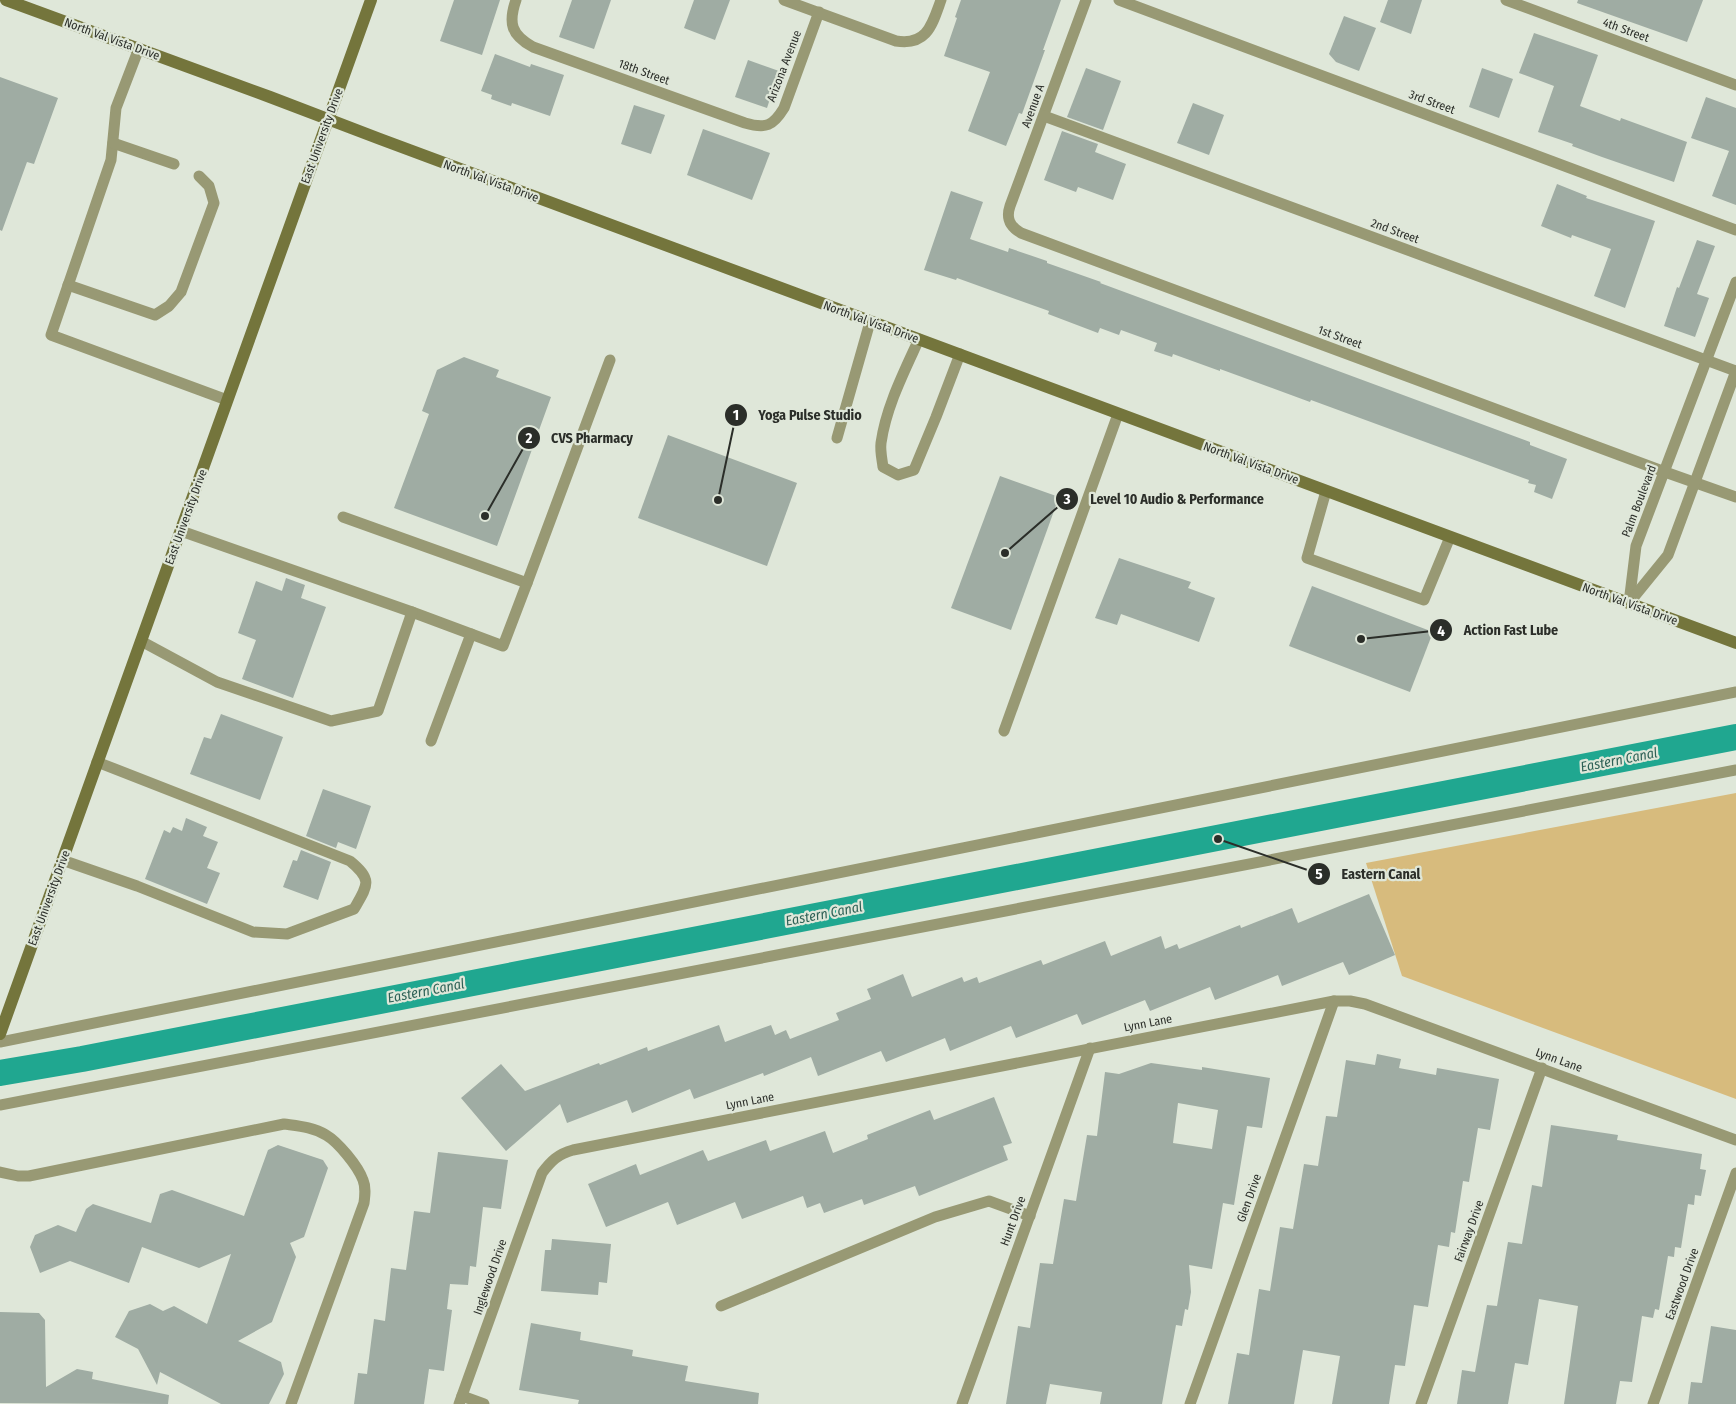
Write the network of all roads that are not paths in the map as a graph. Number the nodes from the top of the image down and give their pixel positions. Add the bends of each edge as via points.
1 (6, 0) edge
2 (371, 0) edge
3 (516, 0) edge
4 (784, 0) edge
5 (941, 0) edge
6 (1086, 0) edge
7 (1119, 0) edge
8 (1506, 0) edge
9 (819, 12) junction
10 (139, 48) junction
11 (1736, 85) edge
12 (1044, 116) junction
13 (328, 119) junction
14 (770, 125) joint
15 (113, 143) junction
16 (174, 164) dead end
17 (199, 176) dead end
18 (1009, 222) joint
19 (1736, 230) edge
20 (1736, 282) edge
21 (68, 286) junction
22 (870, 322) junction
23 (919, 339) junction
24 (960, 354) junction
25 (610, 360) dead end
26 (1707, 361) junction
27 (1736, 371) edge
28 (226, 400) junction
29 (1118, 414) junction
30 (837, 438) dead end
31 (1665, 472) junction
32 (1695, 483) junction
33 (1326, 491) junction
34 (1736, 497) edge
35 (343, 517) dead end
36 (181, 531) junction
37 (1450, 536) junction
38 (527, 583) junction
39 (1629, 603) junction
40 (412, 612) junction
41 (471, 634) junction
42 (141, 641) junction
43 (1736, 643) edge
44 (1736, 692) edge
45 (1004, 731) dead end
46 (431, 741) dead end
47 (98, 762) junction
48 (1736, 770) edge
49 (62, 860) junction
50 (1334, 1001) junction
51 (0, 1034) edge
52 (0, 1042) edge
53 (1090, 1048) junction
54 (1542, 1068) junction
55 (0, 1105) edge
56 (1736, 1140) edge
57 (550, 1161) joint
58 (0, 1172) edge
59 (1736, 1173) edge
60 (1030, 1216) junction
61 (721, 1306) dead end
62 (461, 1400) edge
63 (291, 1404) edge
64 (484, 1404) edge
65 (962, 1404) edge
66 (1190, 1404) edge
67 (1421, 1404) edge
68 (1653, 1404) edge

1 - 10 main road, North Val Vista Drive
2 - 13 main road, East University Drive
3 - 14 lane, 18th Street via 512,14 514,32 533,47 745,123
4 - 9 lane
5 - 9 lane via 930,27 919,40 911,42 896,41
6 - 12 lane, Avenue A
7 - 19 lane, 3rd Street
8 - 11 lane, 4th Street
9 - 14 lane, Arizona Avenue via 784,108
10 - 13 main road, North Val Vista Drive
10 - 15 lane via 116,108
12 - 18 lane, Avenue A via 1010,206
12 - 26 lane, 2nd Street
13 - 22 main road, North Val Vista Drive
13 - 28 main road, East University Drive
15 - 16 lane
15 - 21 lane via 111,160
17 - 21 lane via 209,186 214,202 180,292 169,306 155,315
18 - 31 lane, 1st Street via 1021,233
20 - 26 lane, Palm Boulevard
21 - 28 lane via 51,335
22 - 23 main road, North Val Vista Drive
22 - 30 lane
23 - 24 main road, North Val Vista Drive
23 - 24 lane via 889,410 881,444 882,467 898,475 914,470
24 - 29 main road, North Val Vista Drive
25 - 38 lane
26 - 27 lane, 2nd Street
26 - 31 lane, Palm Boulevard
27 - 32 lane
28 - 36 main road, East University Drive
29 - 33 main road, North Val Vista Drive
29 - 45 lane
31 - 32 lane, 1st Street
31 - 39 lane, Palm Boulevard via 1636,546
32 - 34 lane, 1st Street
32 - 39 lane via 1668,555
33 - 37 main road, North Val Vista Drive
33 - 37 lane via 1307,558 1424,600
35 - 38 lane
36 - 40 lane
36 - 42 main road, East University Drive
37 - 39 main road, North Val Vista Drive
38 - 41 lane via 504,646
39 - 43 main road, North Val Vista Drive
40 - 41 lane
40 - 42 lane via 378,711 332,721 218,682
41 - 46 lane
42 - 47 main road, East University Drive
44 - 52 lane
47 - 49 main road, East University Drive
47 - 49 lane via 350,860 366,877 365,890 354,909 287,934 253,932
48 - 55 lane
49 - 51 main road, East University Drive
50 - 53 lane, Lynn Lane
50 - 54 lane, Lynn Lane via 1365,1004
50 - 66 lane, Glen Drive
53 - 57 lane, Lynn Lane via 573,1150
53 - 60 lane, Hunt Drive
54 - 56 lane, Lynn Lane
54 - 67 lane, Fairway Drive
57 - 62 lane, Inglewood Drive via 536,1186
58 - 63 lane via 29,1176 284,1124 313,1129 335,1141 357,1168 363,1180 365,1198
59 - 68 lane, Eastwood Drive
60 - 61 lane via 989,1201 935,1217
60 - 65 lane, Hunt Drive
62 - 64 lane

